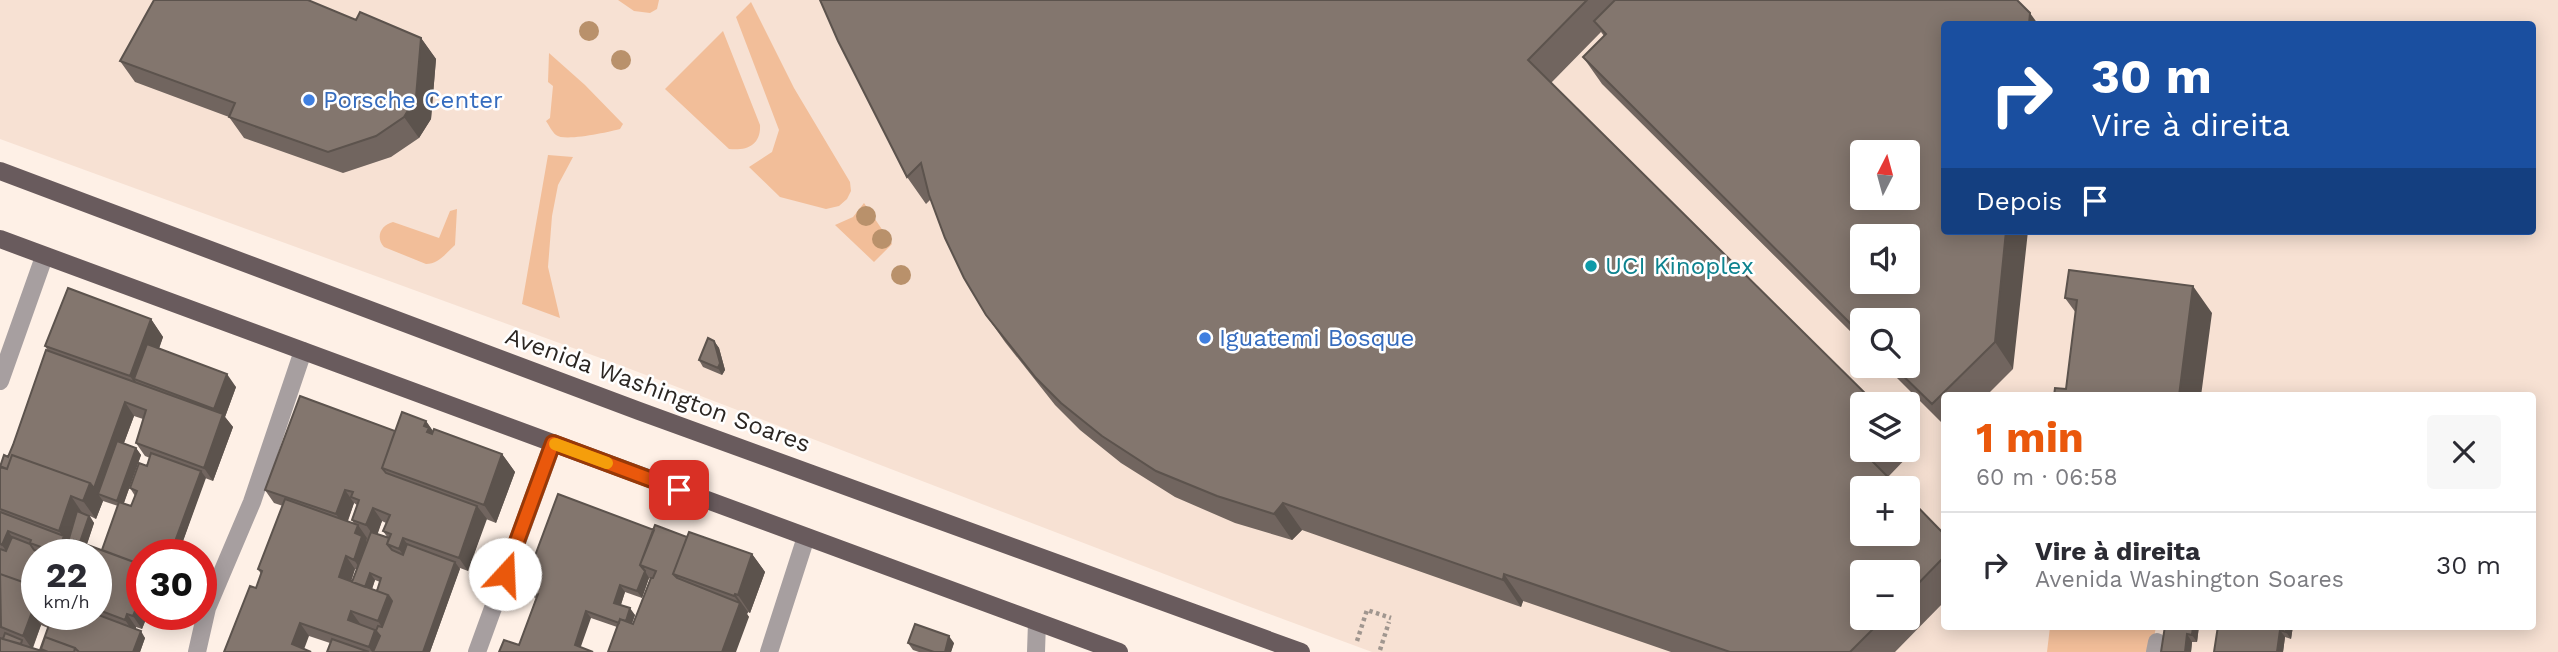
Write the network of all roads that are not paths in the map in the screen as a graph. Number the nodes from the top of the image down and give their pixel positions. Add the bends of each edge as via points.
1 (0, 171) edge
2 (0, 239) edge
3 (44, 257) junction
4 (303, 351) junction
5 (0, 381) edge
6 (553, 443) junction
7 (806, 537) junction
8 (1037, 622) junction
9 (197, 652) edge
10 (477, 652) edge
11 (769, 652) edge
12 (1036, 652) edge
13 (1119, 652) edge
14 (1301, 652) edge

1 - 14 main road, Avenida Washington Soares
2 - 3 main road
3 - 4 main road
3 - 5 street
4 - 6 main road
4 - 9 street via 252,502 207,608
6 - 7 main road
6 - 10 street
7 - 8 main road
7 - 11 street
8 - 12 street
8 - 13 main road

